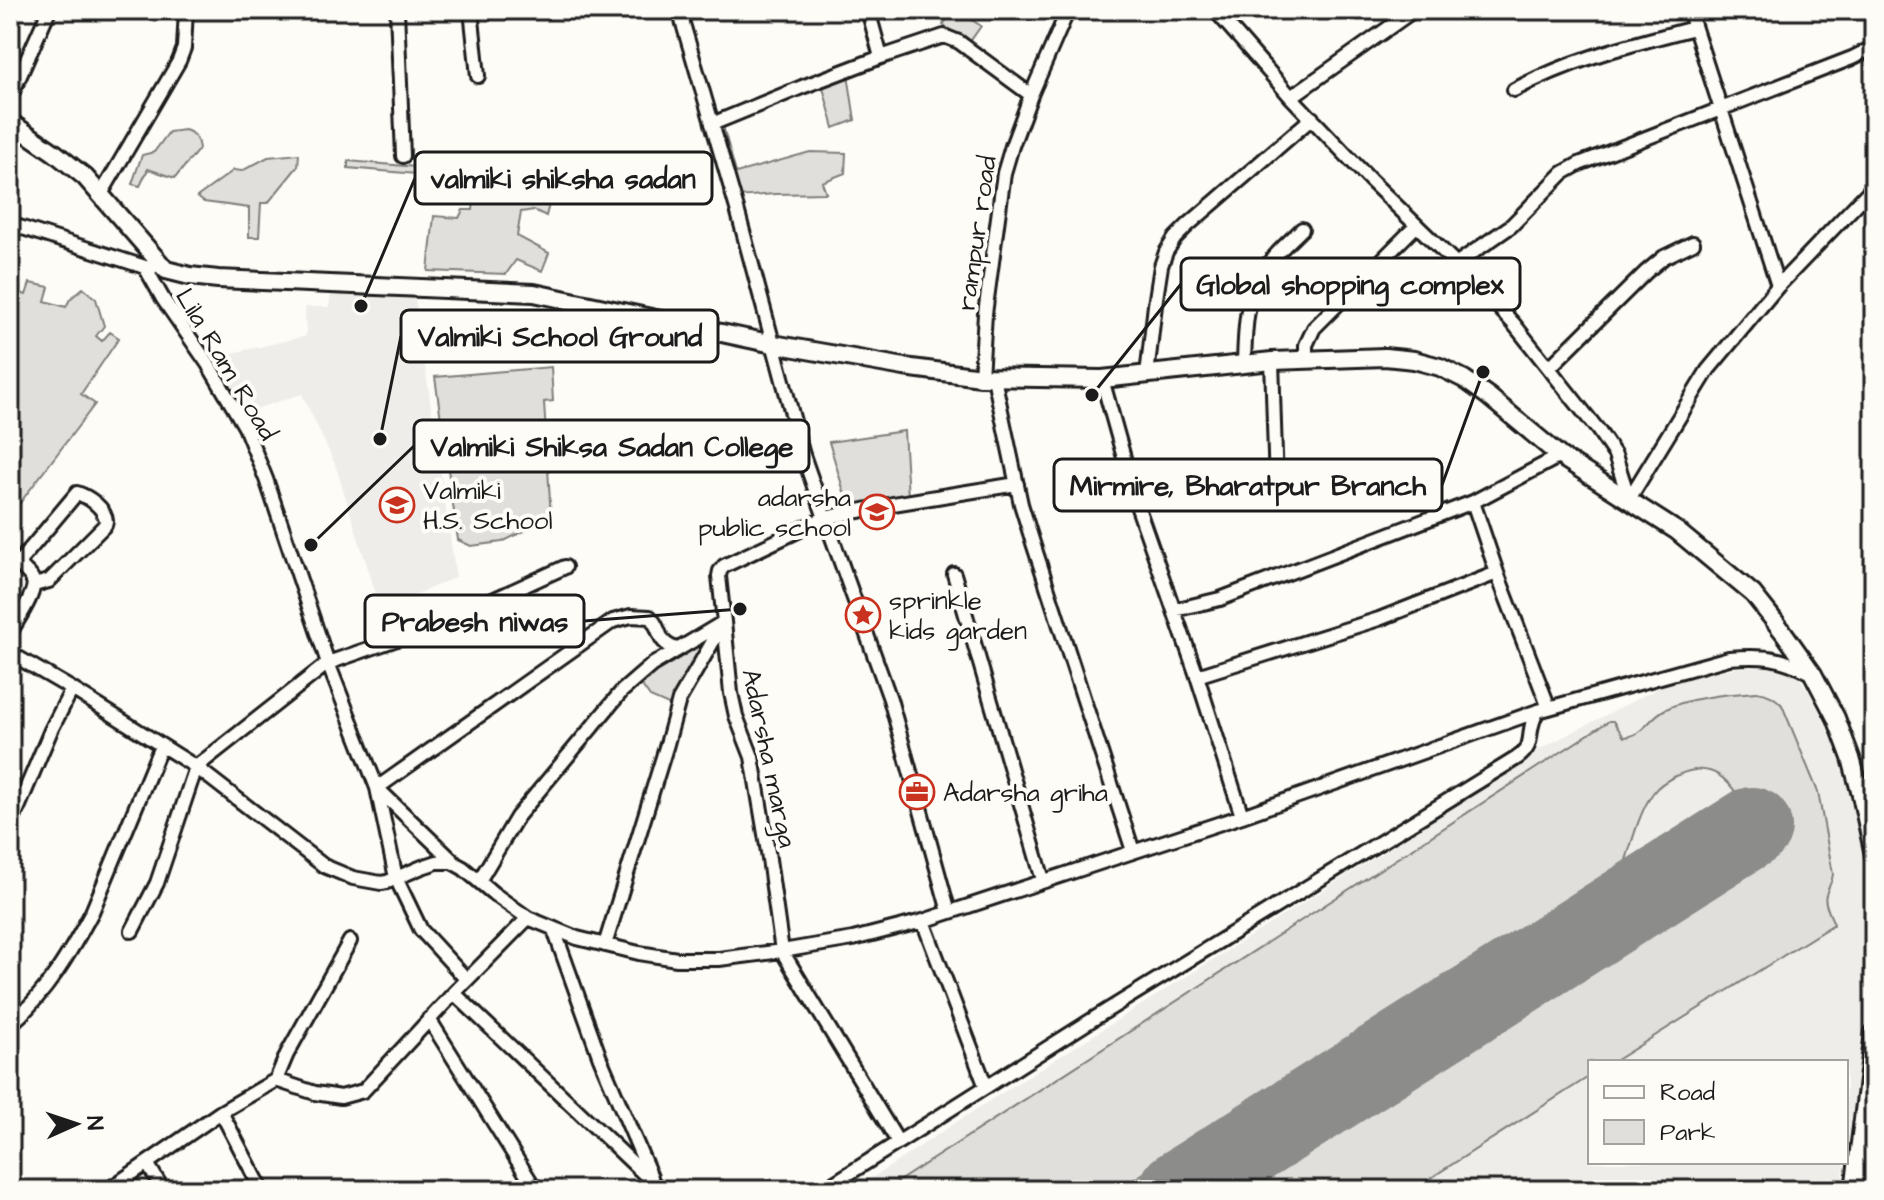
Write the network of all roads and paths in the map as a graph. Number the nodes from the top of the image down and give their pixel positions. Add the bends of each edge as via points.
1 (49, 10) edge
2 (186, 10) edge
3 (397, 10) edge
4 (471, 10) edge
5 (679, 10) edge
6 (868, 10) edge
7 (1068, 10) edge
8 (1215, 10) edge
9 (1414, 10) edge
10 (1689, 10) edge
11 (1694, 28) junction
12 (1874, 47) edge
13 (881, 57) junction
14 (478, 76) dead end
15 (1514, 90) dead end
16 (1031, 95) junction
17 (1291, 97) junction
18 (10, 98) edge
19 (1720, 108) junction
20 (1312, 118) junction
21 (10, 122) edge
22 (712, 124) junction
23 (403, 156) dead end
24 (1874, 186) edge
25 (99, 193) junction
26 (10, 224) edge
27 (1416, 226) junction
28 (1302, 229) dead end
29 (1693, 243) dead end
30 (1456, 264) junction
31 (145, 267) junction
32 (166, 270) junction
33 (1778, 286) junction
34 (773, 344) junction
35 (1306, 360) junction
36 (1272, 361) junction
37 (1244, 364) junction
38 (1550, 367) junction
39 (1147, 375) junction
40 (988, 377) junction
41 (1102, 379) junction
42 (1560, 456) junction
43 (1017, 484) junction
44 (1276, 486) dead end
45 (1629, 499) junction
46 (1473, 502) junction
47 (825, 518) junction
48 (565, 567) dead end
49 (1497, 573) junction
50 (954, 574) dead end
51 (34, 585) junction
52 (1174, 610) junction
53 (724, 622) junction
54 (10, 633) edge
55 (677, 649) junction
56 (10, 653) edge
57 (328, 663) junction
58 (1813, 674) junction
59 (1197, 676) junction
60 (72, 689) junction
61 (1544, 710) junction
62 (161, 746) junction
63 (196, 767) junction
64 (377, 788) junction
65 (1242, 816) junction
66 (10, 827) edge
67 (1133, 851) junction
68 (1874, 855) edge
69 (457, 864) junction
70 (396, 878) junction
71 (1043, 880) junction
72 (479, 881) junction
73 (949, 912) junction
74 (528, 918) junction
75 (923, 921) junction
76 (554, 930) junction
77 (132, 931) dead end
78 (350, 941) dead end
79 (605, 945) junction
80 (782, 951) junction
81 (467, 980) junction
82 (454, 993) junction
83 (429, 1019) junction
84 (10, 1025) edge
85 (1874, 1033) edge
86 (276, 1080) junction
87 (986, 1087) junction
88 (221, 1112) junction
89 (898, 1142) junction
90 (147, 1163) junction
91 (658, 1187) edge
92 (108, 1190) edge
93 (163, 1190) edge
94 (262, 1190) edge
95 (536, 1190) edge
96 (823, 1190) edge
97 (1854, 1190) edge

1 - 18 street
2 - 25 street via 179,61
3 - 23 street
4 - 14 street
5 - 22 street
6 - 13 street
7 - 16 street, rampur road
8 - 17 street
9 - 17 street
10 - 11 street
11 - 15 street via 1596,54
11 - 19 street
12 - 19 street
13 - 16 street via 944,36
13 - 22 street
16 - 40 street, rampur road via 1004,173 985,314
17 - 20 street
19 - 30 street via 1570,169 1511,226
19 - 33 street
20 - 27 street
20 - 39 street via 1188,225 1166,252
21 - 25 main road
22 - 34 street
24 - 33 street
25 - 32 main road
26 - 31 street
27 - 30 street
27 - 35 street via 1314,328
28 - 37 street via 1255,285
29 - 38 street via 1646,272
30 - 38 street
31 - 32 street
31 - 57 street, Lila Ram Road via 245,427
32 - 34 main road via 218,279 534,293
33 - 45 street via 1708,370
34 - 40 main road
34 - 47 street
35 - 36 main road
35 - 42 main road via 1385,357 1440,367 1488,396
36 - 37 main road
36 - 44 street
37 - 39 main road
38 - 45 street via 1615,455
39 - 41 main road
40 - 41 main road
40 - 43 street, rampur road
41 - 52 street via 1138,508
42 - 45 main road
42 - 46 street
43 - 47 street
43 - 67 street, rampur road
45 - 58 main road via 1753,594
46 - 49 street
46 - 52 street via 1220,599
47 - 53 street, Adarsha marga via 724,566 719,576
47 - 73 street via 890,699
48 - 57 street via 440,624
49 - 59 street via 1379,619
49 - 61 street
50 - 71 street
51 - 51 street via 21,566 22,558 77,493 85,496 104,511 105,525 55,576
51 - 54 street
52 - 59 street
53 - 55 street
53 - 79 street via 679,700
53 - 80 street, Adarsha marga via 731,693 752,757
55 - 64 street via 663,642 650,617 613,621
55 - 72 street via 622,691 517,817
56 - 60 street
57 - 63 street
57 - 64 street, Lila Ram Road
58 - 61 street, Lila Ram Road via 1790,661 1729,658
58 - 68 main road via 1851,758
59 - 65 street
60 - 62 street
60 - 66 street
61 - 65 street, Lila Ram Road
61 - 87 street via 1531,724 1526,752
62 - 63 street
62 - 84 street via 92,912 44,989
63 - 70 street via 324,866 375,882
63 - 77 street via 157,883
64 - 69 street, Lila Ram Road
64 - 70 street
65 - 67 street, Lila Ram Road
67 - 71 street, Lila Ram Road
69 - 70 street via 437,862
69 - 72 street, Lila Ram Road
70 - 81 street via 421,930
71 - 73 street, Lila Ram Road
72 - 74 street, Lila Ram Road
73 - 75 street, Lila Ram Road
74 - 76 street, Lila Ram Road
74 - 81 street
75 - 80 street, Lila Ram Road
75 - 87 street
76 - 79 street, Lila Ram Road
76 - 91 street via 600,1058
78 - 86 street
79 - 80 street, Lila Ram Road via 677,959
80 - 89 street
81 - 82 street
82 - 83 street
82 - 91 street
83 - 86 street via 363,1091 341,1097
83 - 95 street
85 - 97 main road
86 - 88 street
87 - 89 street
88 - 90 street
88 - 94 street
89 - 96 street
90 - 92 street
90 - 93 street

